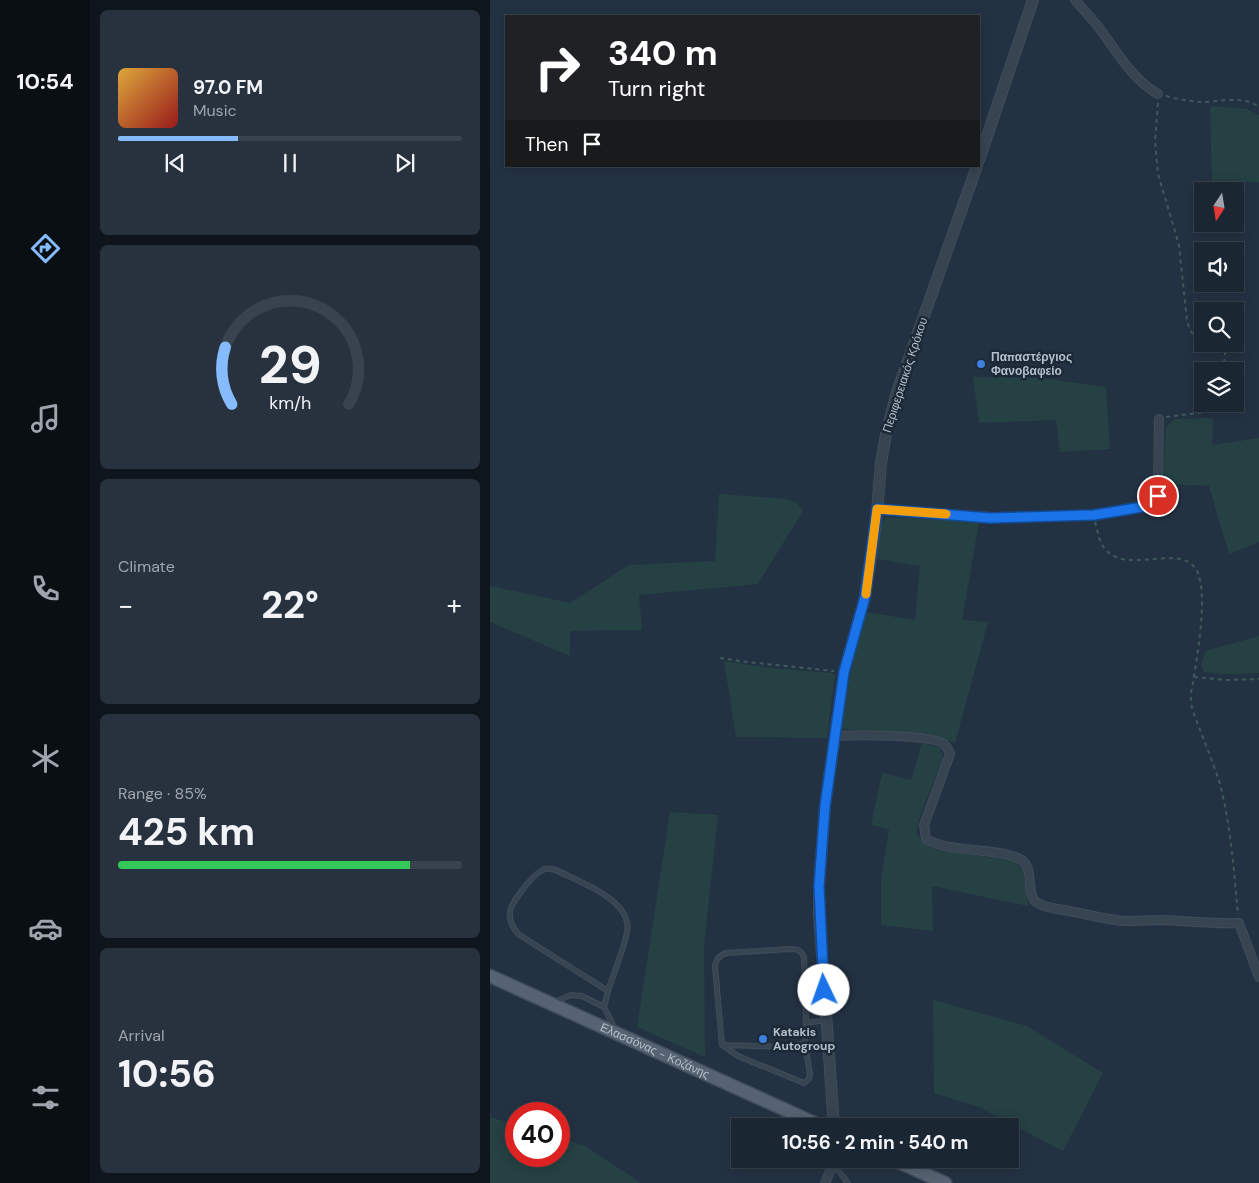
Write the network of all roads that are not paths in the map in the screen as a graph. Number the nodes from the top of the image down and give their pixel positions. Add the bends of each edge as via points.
1 (1033, 0) edge
2 (1075, 0) edge
3 (1158, 94) road end
4 (980, 157) edge
5 (976, 167) edge
6 (1159, 419) road end
7 (877, 509) junction
8 (835, 736) junction
9 (490, 976) edge
10 (1259, 977) edge
11 (608, 991) junction
12 (551, 1003) junction
13 (604, 1007) junction
14 (826, 1020) junction
15 (806, 1023) junction
16 (617, 1034) junction
17 (805, 1043) junction
18 (722, 1045) junction
19 (803, 1118) edge
20 (833, 1118) edge
21 (831, 1168) edge
22 (837, 1168) edge
23 (912, 1168) edge
24 (825, 1183) edge
25 (848, 1183) edge
26 (945, 1183) edge

1 - 4 street
2 - 3 street via 1137,78
5 - 7 street, Περιφερειακός Κρόκου via 893,407 883,452
6 - 7 street via 1158,496 1150,505 1094,515 990,518
7 - 8 street, Περιφερειακός Κρόκου via 865,597 844,672
8 - 10 street via 904,737 943,743 950,754 924,825 926,839 937,844 1011,855 1022,860 1036,901 1062,909 1124,921 1238,923
8 - 14 street, Περιφερειακός Κρόκου via 825,806 819,886
9 - 12 main road, Ελασσόνας - Κοζάνης
11 - 11 lane via 518,934 512,926 510,911 513,904 542,870 556,870 612,899 624,911 627,931
11 - 13 lane
12 - 13 lane via 576,995
12 - 16 main road, Ελασσόνας - Κοζάνης
13 - 16 lane
14 - 15 lane
14 - 20 street, Περιφερειακός Κρόκου
15 - 17 lane
15 - 18 lane via 804,957 801,952 790,949 727,953 720,955 715,966
16 - 19 main road, Ελασσόνας - Κοζάνης
17 - 18 lane via 788,1047
17 - 18 lane via 810,1076 804,1083 738,1056
21 - 24 street
22 - 25 lane
23 - 26 main road

